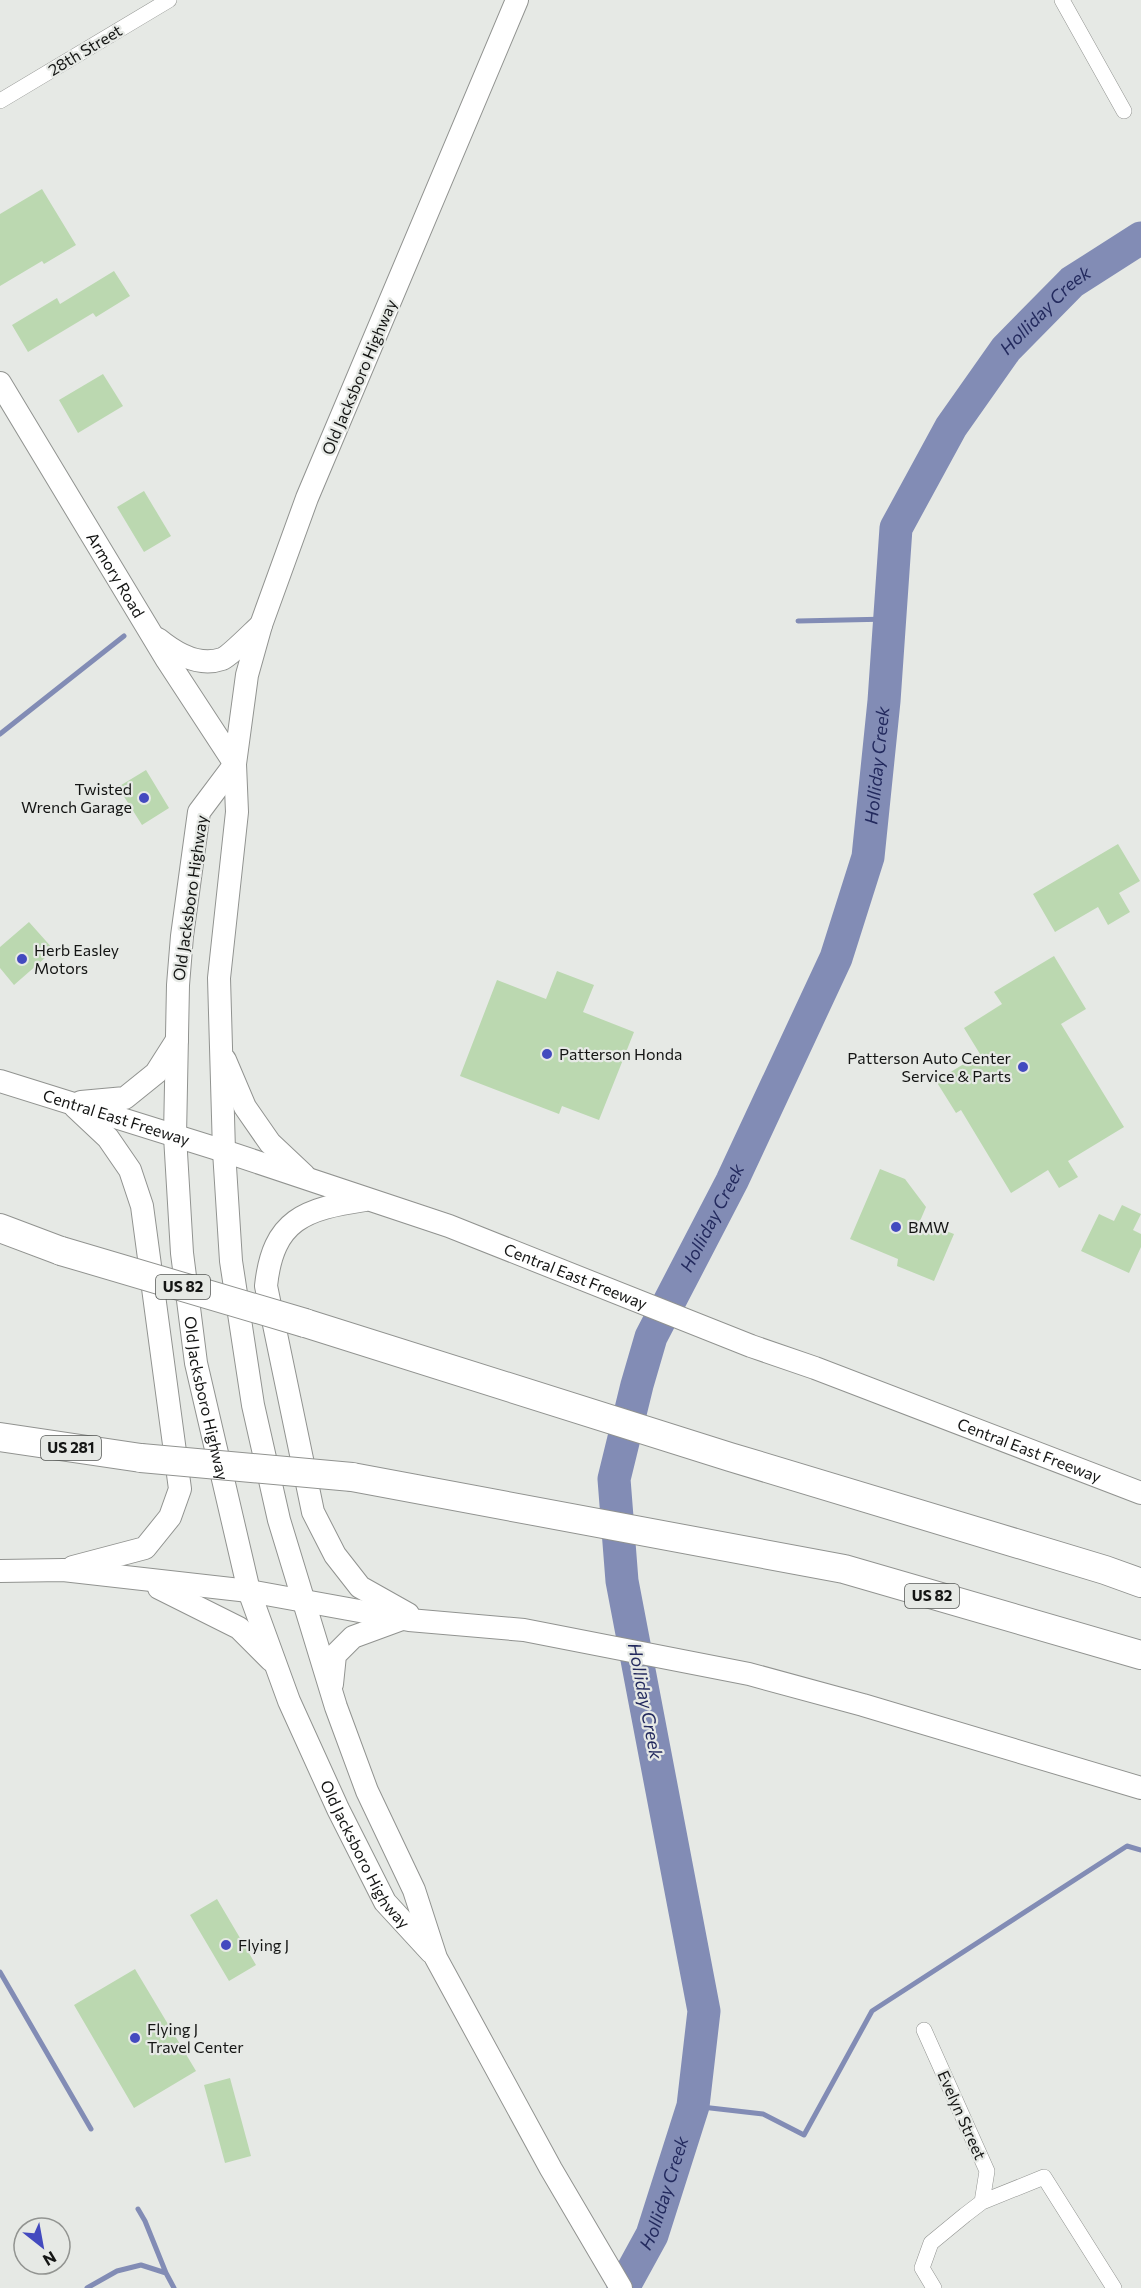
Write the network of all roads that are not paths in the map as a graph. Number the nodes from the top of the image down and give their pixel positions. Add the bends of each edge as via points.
1 (170, 0) edge
2 (517, 0) edge
3 (1062, 0) edge
4 (0, 101) edge
5 (1124, 111) dead end
6 (0, 383) edge
7 (261, 625) junction
8 (149, 631) junction
9 (236, 764) junction
10 (177, 1040) junction
11 (220, 1050) junction
12 (0, 1081) edge
13 (71, 1103) junction
14 (175, 1136) junction
15 (224, 1150) junction
16 (310, 1180) junction
17 (369, 1200) junction
18 (0, 1228) edge
19 (0, 1437) edge
20 (0, 1455) edge
21 (141, 1458) junction
22 (1141, 1493) edge
23 (63, 1570) junction
24 (0, 1571) edge
25 (141, 1580) junction
26 (1141, 1581) edge
27 (249, 1591) junction
28 (302, 1601) junction
29 (412, 1620) junction
30 (1139, 1655) edge
31 (275, 1664) junction
32 (331, 1692) junction
33 (1141, 1788) edge
34 (436, 1958) junction
35 (924, 2030) dead end
36 (982, 2202) junction
37 (621, 2288) edge
38 (934, 2288) edge
39 (1114, 2288) edge

1 - 4 street, 28th Street
2 - 7 main road, Old Jacksboro Highway via 307,498
3 - 5 street
6 - 8 main road, Armory Road
7 - 8 main road via 223,659 200,661 175,652
7 - 9 main road, Old Jacksboro Highway via 247,675
8 - 9 main road, Armory Road
9 - 10 main road, Old Jacksboro Highway via 199,812 182,936
9 - 11 main road, Old Jacksboro Highway via 237,812 219,978
10 - 13 main road via 156,1073 124,1098
10 - 14 main road, Old Jacksboro Highway
11 - 15 main road, Old Jacksboro Highway
11 - 16 main road via 245,1107 270,1143
12 - 13 main road, Central East Freeway
13 - 14 main road, Central East Freeway
13 - 23 main road via 108,1138 129,1170 142,1206 180,1489 170,1517 145,1548
14 - 15 main road, Central East Freeway
14 - 27 main road, Old Jacksboro Highway via 182,1253 196,1363
15 - 16 main road, Central East Freeway
15 - 28 main road, Old Jacksboro Highway via 231,1261 253,1404
16 - 17 main road, Central East Freeway
17 - 22 main road, Central East Freeway via 449,1226 751,1346
17 - 29 main road via 333,1205 298,1218 278,1239 268,1263 266,1286 313,1512 335,1555 360,1587
18 - 26 highway, US 82, bridge via 62,1251
19 - 21 highway, US 281
20 - 21 highway, US 82
21 - 30 highway, US 82, bridge via 352,1477 844,1569
23 - 24 main road
23 - 25 main road
25 - 27 main road
25 - 31 main road via 239,1628
27 - 28 main road
27 - 31 main road, Old Jacksboro Highway
28 - 29 main road
28 - 32 main road, Old Jacksboro Highway
29 - 32 main road via 353,1637 335,1655
29 - 33 main road via 524,1630 749,1674
31 - 34 main road, Old Jacksboro Highway via 338,1809 385,1902
32 - 34 main road, Old Jacksboro Highway via 367,1791 414,1890
34 - 37 main road, Old Jacksboro Highway
35 - 36 street, Evelyn Street via 987,2172
36 - 38 street via 931,2243 922,2268
36 - 39 street via 1044,2177

